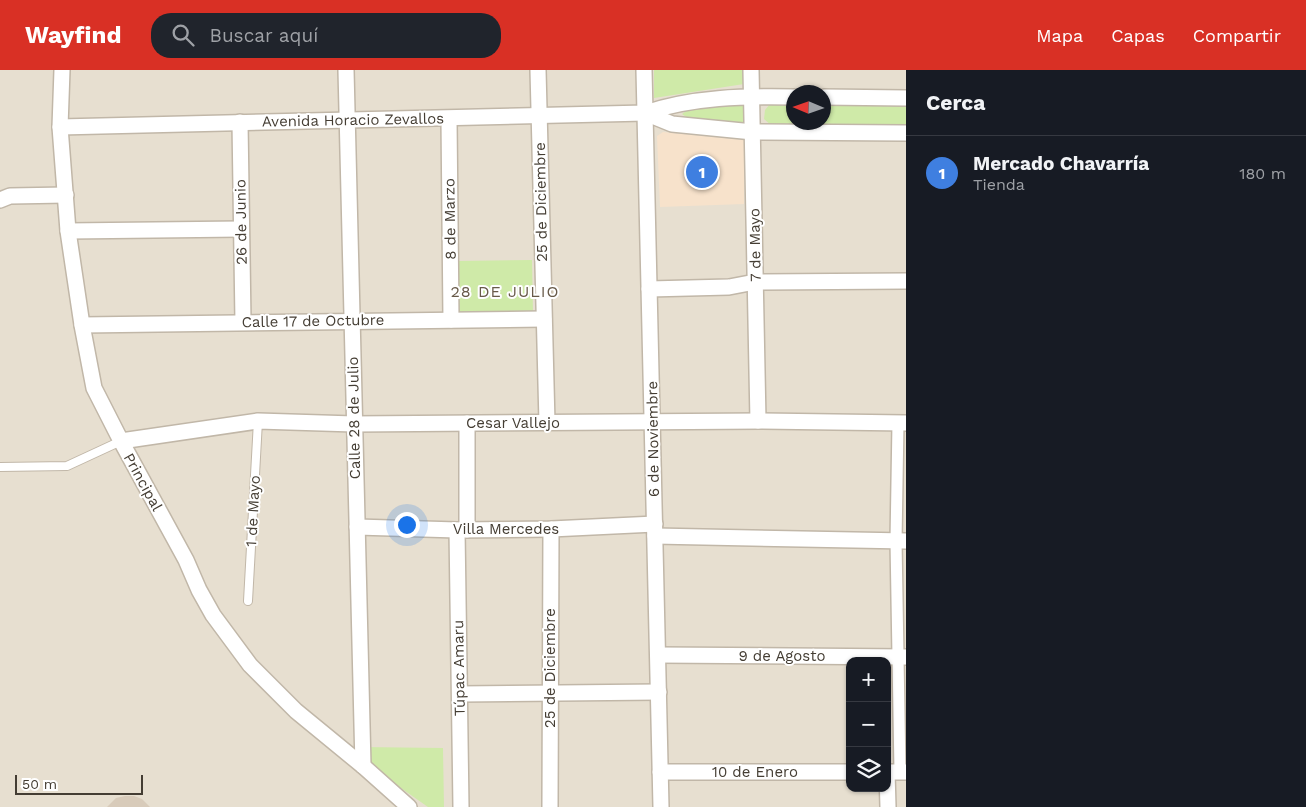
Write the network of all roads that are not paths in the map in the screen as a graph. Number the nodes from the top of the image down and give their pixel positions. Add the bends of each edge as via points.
1 (62, 70) edge
2 (346, 70) edge
3 (538, 70) edge
4 (644, 70) edge
5 (751, 70) edge
6 (752, 96) junction
7 (786, 97) edge
8 (831, 97) edge
9 (906, 98) edge
10 (646, 113) junction
11 (539, 117) junction
12 (448, 119) junction
13 (347, 120) junction
14 (240, 122) junction
15 (60, 127) junction
16 (753, 132) junction
17 (906, 133) edge
18 (66, 195) junction
19 (0, 200) edge
20 (242, 229) junction
21 (68, 231) junction
22 (906, 281) edge
23 (755, 282) junction
24 (649, 289) junction
25 (544, 319) junction
26 (451, 320) junction
27 (352, 321) junction
28 (243, 322) junction
29 (82, 325) junction
30 (258, 421) junction
31 (758, 421) junction
32 (652, 422) junction
33 (467, 423) junction
34 (546, 423) junction
35 (902, 423) edge
36 (354, 424) junction
37 (121, 442) junction
38 (0, 467) edge
39 (357, 527) junction
40 (551, 529) junction
41 (462, 530) junction
42 (655, 530) junction
43 (901, 541) edge
44 (248, 601) dead end
45 (658, 655) junction
46 (902, 656) edge
47 (659, 692) junction
48 (550, 693) junction
49 (460, 694) junction
50 (363, 766) junction
51 (660, 772) junction
52 (846, 772) edge
53 (898, 772) edge
54 (410, 807) edge
55 (461, 807) edge
56 (550, 807) edge
57 (661, 807) edge
58 (888, 807) edge

1 - 15 street, Principal
2 - 13 street, Calle 28 de Julio
3 - 11 street, 25 de Diciembre
4 - 10 street, 6 de Noviembre
5 - 6 street, 7 de Mayo
6 - 7 street, Avenida Horacio Zevallos
6 - 10 street, Avenida Horacio Zevallos via 670,105
6 - 16 street, 7 de Mayo
8 - 9 street
10 - 11 street, Avenida Horacio Zevallos
10 - 16 street, Avenida Horacio Zevallos via 672,124
10 - 24 street, 6 de Noviembre
11 - 12 street, Avenida Horacio Zevallos
11 - 25 street, 25 de Diciembre
12 - 13 street, Avenida Horacio Zevallos
12 - 26 street, 8 de Marzo
13 - 14 street, Avenida Horacio Zevallos
13 - 27 street, Calle 28 de Julio
14 - 15 street, Avenida Horacio Zevallos
14 - 20 street, 26 de Junio
15 - 18 street, Principal
16 - 17 street, Avenida Horacio Zevallos
16 - 23 street, 7 de Mayo
18 - 19 street via 10,196
18 - 21 street, Principal
20 - 21 street
20 - 28 street, 26 de Junio
21 - 29 street, Principal
22 - 23 street
23 - 24 street via 729,287
23 - 31 street, 7 de Mayo
24 - 32 street, 6 de Noviembre
25 - 26 street, Calle 17 de Octubre
25 - 34 street, 25 de Diciembre
26 - 27 street, Calle 17 de Octubre
27 - 28 street, Calle 17 de Octubre
27 - 36 street, Calle 28 de Julio
28 - 29 street, Calle 17 de Octubre
29 - 37 street, Principal via 94,388
30 - 36 street, Cesar Vallejo
30 - 37 street, Cesar Vallejo
30 - 44 lane, 1 de Mayo
31 - 32 street, Cesar Vallejo
31 - 35 street, Cesar Vallejo
32 - 34 street, Cesar Vallejo
32 - 42 street, 6 de Noviembre
33 - 34 street, Cesar Vallejo
33 - 36 street, Cesar Vallejo
33 - 41 street, Túpac Amaru
35 - 43 street
36 - 39 street, Calle 28 de Julio
37 - 38 lane via 67,466
37 - 50 street, Principal via 186,560 212,615 250,665 296,711
39 - 41 street, Villa Mercedes
39 - 50 street, Calle 28 de Julio
40 - 41 street, Villa Mercedes
40 - 42 street, Villa Mercedes
40 - 48 street, 25 de Diciembre
41 - 49 street, Túpac Amaru
42 - 43 street, Villa Mercedes
42 - 45 street, 6 de Noviembre
43 - 46 street
45 - 46 street, 9 de Agosto
45 - 47 street, 6 de Noviembre
46 - 53 street
47 - 48 street
47 - 51 street, 6 de Noviembre
48 - 49 street
48 - 56 street, 25 de Diciembre
49 - 55 street, Túpac Amaru
50 - 54 street, Principal
51 - 52 street, 10 de Enero
51 - 57 street, 6 de Noviembre
53 - 58 street

